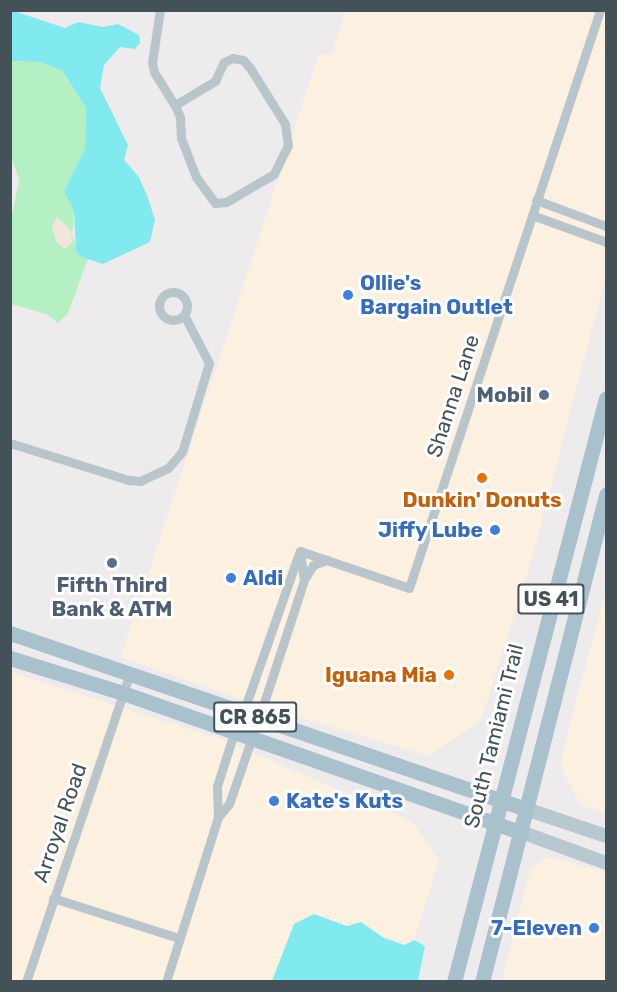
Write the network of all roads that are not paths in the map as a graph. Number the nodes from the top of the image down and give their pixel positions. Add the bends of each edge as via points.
1 (160, 10) edge
2 (600, 10) edge
3 (175, 105) junction
4 (536, 200) junction
5 (532, 215) junction
6 (606, 226) edge
7 (606, 242) edge
8 (184, 315) dead end
9 (606, 398) edge
10 (10, 443) edge
11 (606, 495) edge
12 (300, 550) junction
13 (327, 560) junction
14 (304, 580) junction
15 (10, 633) edge
16 (10, 658) edge
17 (129, 676) junction
18 (123, 693) junction
19 (243, 713) junction
20 (259, 718) junction
21 (234, 733) junction
22 (251, 740) junction
23 (499, 801) junction
24 (526, 809) junction
25 (218, 817) junction
26 (494, 824) junction
27 (521, 832) junction
28 (606, 836) edge
29 (606, 862) edge
30 (53, 898) junction
31 (178, 938) junction
32 (26, 981) edge
33 (166, 981) edge
34 (454, 981) edge
35 (482, 981) edge

1 - 3 street via 152,62
2 - 4 street, Shanna Lane
3 - 3 street via 215,81 224,62 233,58 243,60 289,134 281,165 246,191 226,202 215,203 196,177 181,138
4 - 5 street, Shanna Lane
4 - 6 street
5 - 7 street
5 - 13 street, Shanna Lane via 409,588
8 - 10 street via 209,363 182,452 168,468 140,482
9 - 23 main road, South Tamiami Trail / US 41
11 - 24 main road, US 41
12 - 13 street
12 - 14 street
12 - 19 street
13 - 14 street via 313,565
14 - 20 street
15 - 17 main road, CR 865 via 80,654
16 - 18 main road, CR 865
17 - 18 street, Arroyal Road
17 - 19 main road, CR 865
18 - 21 main road, CR 865
18 - 30 street, Arroyal Road
19 - 20 main road, CR 865
20 - 23 main road, CR 865
21 - 22 main road, CR 865
21 - 25 street via 217,786
22 - 25 street via 229,804
22 - 26 main road, CR 865
23 - 24 main road, CR 865
23 - 26 main road, South Tamiami Trail / US 41
24 - 27 main road, US 41
24 - 28 main road, CR 865
25 - 31 street
26 - 27 main road, CR 865
26 - 34 main road, South Tamiami Trail / US 41
27 - 29 main road, CR 865
27 - 35 main road, US 41
30 - 31 street
30 - 32 street, Arroyal Road
31 - 33 street

